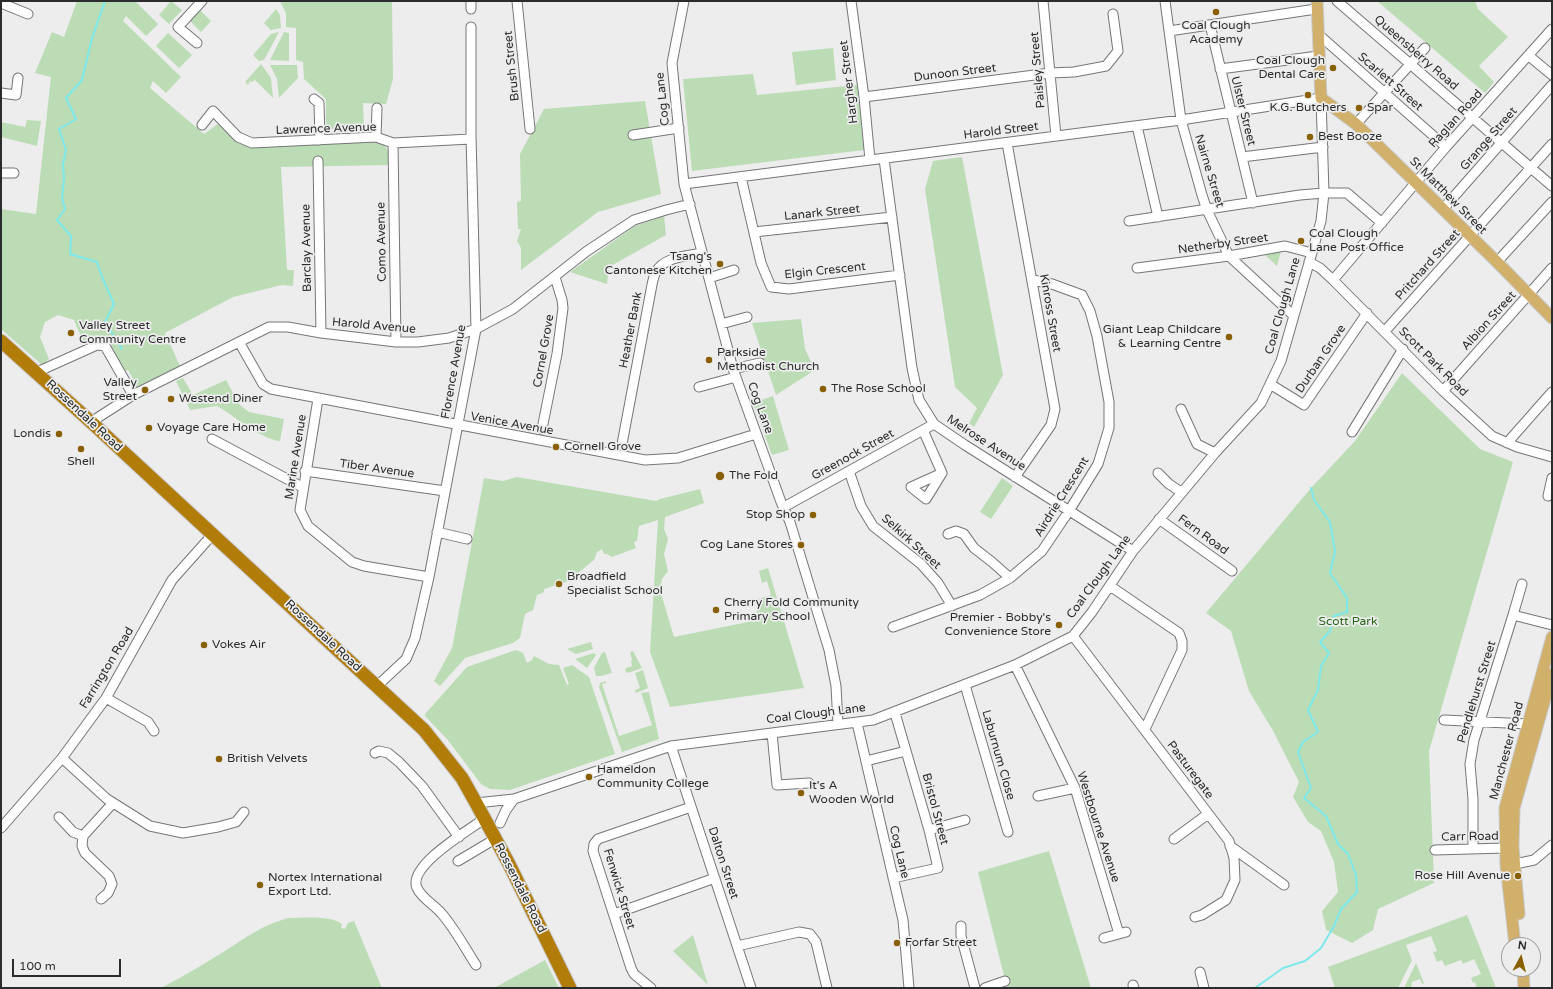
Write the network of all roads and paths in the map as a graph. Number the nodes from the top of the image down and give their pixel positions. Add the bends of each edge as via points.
1 (202, 1) edge
2 (517, 1) edge
3 (684, 1) edge
4 (851, 1) edge
5 (1043, 1) edge
6 (1165, 1) edge
7 (1337, 1) edge
8 (1, 3) edge
9 (1316, 5) edge
10 (28, 14) dead end
11 (1113, 14) dead end
12 (1210, 25) junction
13 (471, 27) dead end
14 (1552, 29) edge
15 (1169, 30) junction
16 (1318, 34) junction
17 (197, 43) dead end
18 (1425, 48) dead end
19 (1318, 56) junction
20 (1529, 56) junction
21 (1410, 65) junction
22 (1220, 69) junction
23 (1050, 73) junction
24 (1552, 75) edge
25 (18, 78) dead end
26 (1552, 85) edge
27 (1, 93) edge
28 (1385, 93) junction
29 (864, 97) junction
30 (1321, 98) junction
31 (314, 99) dead end
32 (377, 108) dead end
33 (1231, 112) junction
34 (1473, 118) junction
35 (1181, 120) junction
36 (1356, 124) junction
37 (202, 125) dead end
38 (1137, 126) junction
39 (678, 128) junction
40 (530, 129) dead end
41 (633, 135) dead end
42 (1056, 136) junction
43 (376, 138) junction
44 (471, 139) junction
45 (320, 140) junction
46 (1502, 142) junction
47 (393, 143) junction
48 (1007, 143) junction
49 (1552, 144) edge
50 (1323, 147) junction
51 (1446, 147) junction
52 (1242, 157) junction
53 (884, 158) junction
54 (870, 160) junction
55 (318, 161) dead end
56 (1530, 168) junction
57 (1, 173) edge
58 (14, 173) dead end
59 (741, 177) junction
60 (1416, 183) junction
61 (684, 184) junction
62 (1552, 186) edge
63 (1324, 193) junction
64 (1552, 202) edge
65 (1253, 203) junction
66 (690, 204) junction
67 (1443, 209) junction
68 (1207, 210) junction
69 (892, 217) junction
70 (1158, 217) junction
71 (1130, 221) dead end
72 (1382, 223) junction
73 (754, 232) junction
74 (1469, 236) junction
75 (702, 254) junction
76 (1229, 256) junction
77 (1310, 257) junction
78 (1497, 262) junction
79 (1137, 268) dead end
80 (1552, 268) edge
81 (734, 270) dead end
82 (900, 275) junction
83 (555, 277) junction
84 (709, 278) junction
85 (1033, 280) junction
86 (1333, 280) junction
87 (1529, 295) junction
88 (1367, 313) junction
89 (1294, 316) junction
90 (747, 317) dead end
91 (1552, 318) edge
92 (721, 324) junction
93 (476, 329) junction
94 (1385, 331) junction
95 (321, 333) junction
96 (1, 341) edge
97 (239, 342) junction
98 (396, 342) junction
99 (1403, 349) junction
100 (760, 363) dead end
101 (37, 372) junction
102 (735, 373) junction
103 (1270, 384) junction
104 (699, 387) dead end
105 (1444, 391) junction
106 (1552, 392) edge
107 (133, 395) junction
108 (318, 399) junction
109 (1181, 409) dead end
110 (91, 422) junction
111 (934, 424) junction
112 (457, 426) junction
113 (542, 429) dead end
114 (923, 430) junction
115 (1352, 432) dead end
116 (756, 434) junction
117 (212, 439) dead end
118 (1507, 443) junction
119 (622, 444) dead end
120 (1215, 453) junction
121 (1552, 457) edge
122 (305, 471) junction
123 (849, 471) junction
124 (1158, 472) dead end
125 (942, 473) dead end
126 (1015, 477) junction
127 (1552, 478) edge
128 (302, 487) junction
129 (445, 492) junction
130 (1182, 492) junction
131 (1548, 496) dead end
132 (784, 507) junction
133 (1069, 511) junction
134 (1159, 519) junction
135 (437, 532) junction
136 (213, 534) junction
137 (948, 534) dead end
138 (467, 539) dead end
139 (1133, 551) junction
140 (1232, 571) dead end
141 (429, 577) junction
142 (1010, 578) junction
143 (1522, 584) dead end
144 (1110, 586) junction
145 (952, 606) junction
146 (1513, 615) junction
147 (1552, 625) edge
148 (893, 627) dead end
149 (1073, 636) junction
150 (1552, 637) edge
151 (1550, 650) edge
152 (1015, 665) junction
153 (1552, 674) edge
154 (965, 685) junction
155 (377, 686) junction
156 (106, 698) junction
157 (895, 713) junction
158 (1444, 720) dead end
159 (1479, 722) junction
160 (857, 723) junction
161 (838, 724) junction
162 (1533, 724) junction
163 (1144, 729) junction
164 (154, 731) dead end
165 (772, 733) junction
166 (671, 746) junction
167 (906, 751) junction
168 (375, 753) dead end
169 (62, 758) junction
170 (866, 761) junction
171 (809, 782) dead end
172 (1075, 788) junction
173 (1038, 796) dead end
174 (514, 799) junction
175 (113, 803) junction
176 (476, 803) junction
177 (692, 807) junction
178 (244, 812) dead end
179 (1208, 814) junction
180 (59, 817) dead end
181 (484, 819) junction
182 (965, 820) dead end
183 (500, 822) dead end
184 (1, 828) edge
185 (929, 830) junction
186 (1008, 832) dead end
187 (83, 836) junction
188 (459, 836) junction
189 (1174, 839) dead end
190 (495, 840) junction
191 (1552, 845) edge
192 (1230, 846) junction
193 (1509, 848) junction
194 (1473, 849) junction
195 (1435, 850) dead end
196 (458, 861) dead end
197 (1511, 865) junction
198 (715, 878) junction
199 (893, 878) junction
200 (1284, 884) dead end
201 (102, 899) dead end
202 (614, 914) junction
203 (1195, 916) dead end
204 (961, 926) dead end
205 (1515, 937) edge
206 (1520, 937) edge
207 (1104, 938) dead end
208 (737, 946) junction
209 (476, 965) dead end
210 (1200, 972) dead end
211 (1517, 977) edge
212 (1523, 977) edge
213 (1005, 981) dead end
214 (570, 988) edge
215 (651, 988) edge
216 (751, 988) edge
217 (827, 988) edge
218 (909, 988) edge
219 (975, 988) edge
220 (985, 988) edge
221 (1204, 988) edge
222 (1518, 988) edge
223 (1524, 988) edge

1 - 17 street via 178,27
2 - 40 street, Brush Street
3 - 39 street, Cog Lane via 672,63
4 - 29 street, Hargher Street
5 - 23 street, Paisley Street
6 - 15 street, Nairne Street
7 - 21 street, Queensberry Road
8 - 10 street
9 - 12 street
9 - 16 main road, Coal Clough Lane
11 - 23 street, Dunoon Street via 1118,51 1106,66
12 - 15 street
12 - 22 street, Ulster Street
13 - 44 street, Florence Avenue
14 - 20 street, Raglan Road
15 - 35 street, Nairne Street
16 - 19 main road, Coal Clough Lane
16 - 28 street, Scarlett Street
18 - 21 street
19 - 22 street
19 - 30 main road, Coal Clough Lane
20 - 24 street
20 - 34 street, Raglan Road
21 - 28 street
21 - 34 street, Queensberry Road
22 - 33 street, Ulster Street
23 - 29 street, Dunoon Street
23 - 42 street, Paisley Street
25 - 27 street via 16,95
26 - 46 street, Grange Street
28 - 36 street
28 - 51 street, Scarlett Street
29 - 54 street, Hargher Street
30 - 33 street, Harold Street
30 - 36 main road, St Matthew Street
30 - 50 street, Coal Clough Lane
31 - 45 street via 319,103
32 - 43 street
33 - 35 street, Harold Street
33 - 52 street, Ulster Street
34 - 46 street, Queensberry Road
34 - 51 street, Raglan Road
35 - 38 street, Harold Street
35 - 68 street, Nairne Street
36 - 60 main road, St Matthew Street
37 - 45 street, Lawrence Avenue via 213,110 238,137 252,143
38 - 42 street, Harold Street
38 - 70 street
39 - 41 street
39 - 61 street, Cog Lane
42 - 48 street, Harold Street
43 - 45 street, Lawrence Avenue
43 - 47 street, Lawrence Avenue
44 - 47 street, Lawrence Avenue
44 - 93 street, Florence Avenue
46 - 56 street, Queensberry Road
46 - 67 street, Grange Street
47 - 98 street, Como Avenue
48 - 53 street, Harold Street
48 - 85 street, Kinross Street
49 - 56 street, Pritchard Street
50 - 52 street
50 - 63 street, Coal Clough Lane
51 - 60 street, Raglan Road
52 - 65 street, Ulster Street
53 - 54 street, Harold Street
53 - 69 street, Melrose Avenue
54 - 59 street, Harold Street
55 - 95 street, Barclay Avenue
56 - 62 street, Queensberry Road
56 - 74 street, Pritchard Street
57 - 58 street
59 - 61 street, Harold Street
59 - 73 street, Elgin Crescent
60 - 67 main road, St Matthew Street
60 - 72 street, Raglan Road
61 - 66 street, Cog Lane
63 - 65 street
63 - 72 street via 1347,193
63 - 77 street, Coal Clough Lane via 1322,221
64 - 78 street
65 - 68 street
66 - 75 street, Cog Lane
66 - 83 street, Harold Avenue via 634,220 587,251
67 - 74 main road, St Matthew Street
68 - 70 street
68 - 76 street, Nairne Street
69 - 73 street, Lanark Street
69 - 82 street, Melrose Avenue
70 - 71 street
72 - 86 street, Raglan Road
73 - 82 street, Elgin Crescent via 761,263 771,287 789,289
74 - 78 main road, St Matthew Street
74 - 94 street, Pritchard Street
75 - 84 street, Cog Lane
75 - 119 street, Heather Bank via 672,260 656,271
76 - 77 street, Netherby Street via 1285,246
76 - 79 street, Netherby Street
76 - 89 street, Nairne Street
77 - 86 street, Scott Park Road
77 - 89 street, Coal Clough Lane
78 - 87 main road, St Matthew Street
80 - 87 street, Albion Street
81 - 84 street
82 - 111 street, Melrose Avenue via 912,368 919,400
83 - 93 street, Harold Avenue via 513,309
83 - 113 street, Cornel Grove via 563,308
84 - 92 street, Cog Lane
85 - 126 street, Kinross Street via 1055,409 1051,425
85 - 133 street, Airdrie Crescent via 1082,295 1090,311 1097,336 1109,402 1109,428 1098,464
86 - 88 street, Scott Park Road
87 - 91 main road, St Matthew Street
87 - 105 street, Albion Street
88 - 94 street, Scott Park Road
88 - 103 street, Durban Grove via 1304,405
89 - 103 street, Coal Clough Lane via 1281,361
90 - 92 street
92 - 102 street, Cog Lane
93 - 98 street, Harold Avenue via 449,338
93 - 112 street, Florence Avenue
94 - 99 street, Scott Park Road
95 - 97 street, Harold Avenue via 288,327 269,327
95 - 98 street, Harold Avenue
96 - 101 highway, Rossendale Road
97 - 107 street, Harold Avenue
97 - 108 street, Venice Avenue via 263,384 271,389
99 - 105 street, Scott Park Road
99 - 115 street
100 - 102 street
101 - 107 street via 97,345 105,346
101 - 110 highway, Rossendale Road
102 - 104 street
102 - 116 street, Cog Lane
103 - 120 street, Coal Clough Lane via 1261,403
105 - 118 street, Scott Park Road via 1492,436
106 - 118 street
107 - 110 street, Harold Avenue
108 - 112 street, Venice Avenue
108 - 122 street, Marine Avenue
109 - 120 street via 1197,444
110 - 136 highway, Rossendale Road
111 - 114 street, Greenock Street
111 - 126 street, Melrose Avenue
112 - 116 street, Venice Avenue via 644,460 678,458
112 - 129 street, Florence Avenue
114 - 123 street, Greenock Street
114 - 125 street
116 - 132 street, Cog Lane
117 - 128 street
118 - 121 street, Scott Park Road
120 - 130 street, Coal Clough Lane
122 - 128 street, Marine Avenue
122 - 129 street, Tiber Avenue
123 - 132 street, Greenock Street
123 - 145 street, Selkirk Street via 861,506 873,526 920,564 938,583
124 - 130 street via 1169,484
126 - 133 street, Melrose Avenue
127 - 131 street
128 - 141 street, Marine Avenue via 300,510 308,526 352,562
129 - 135 street, Florence Avenue
130 - 134 street, Coal Clough Lane
132 - 161 street, Cog Lane via 829,650 836,686
133 - 139 street, Melrose Avenue
133 - 142 street, Airdrie Crescent via 1042,551
134 - 139 street, Coal Clough Lane
134 - 140 street, Fern Road
135 - 138 street
135 - 141 street, Florence Avenue
136 - 155 highway, Rossendale Road
136 - 156 street, Farrington Road via 172,580
137 - 142 street via 956,531 964,534 974,548
139 - 144 street, Coal Clough Lane
141 - 155 street, Florence Avenue via 415,638 406,659
142 - 145 street, Airdrie Crescent via 980,595
143 - 146 street, Pendlehurst Street
144 - 149 street, Coal Clough Lane
144 - 163 street via 1179,633 1182,641 1182,650
145 - 148 street, Airdrie Crescent
146 - 147 street
146 - 159 street, Pendlehurst Street
149 - 152 street, Coal Clough Lane
149 - 163 street, Pasturegate
150 - 151 main road, Manchester Road
151 - 162 main road, Manchester Road
152 - 154 street, Coal Clough Lane
152 - 172 street, Westbourne Avenue
153 - 162 main road, Manchester Road
154 - 157 street, Coal Clough Lane
154 - 186 street, Laburnum Close
155 - 176 highway, Rossendale Road via 424,730 462,778
156 - 164 street via 148,722
156 - 169 street, Farrington Road
157 - 160 street, Coal Clough Lane
157 - 167 street, Bristol Street
158 - 159 street
159 - 162 street
159 - 194 street, Pendlehurst Street via 1470,764
160 - 161 street, Coal Clough Lane
160 - 170 street, Cog Lane
161 - 165 street, Coal Clough Lane
162 - 193 main road, Manchester Road via 1514,808
163 - 179 street, Pasturegate
165 - 166 street, Coal Clough Lane
165 - 171 street via 777,785
166 - 174 street, Coal Clough Lane
166 - 177 street, Dalton Street
167 - 170 street
167 - 185 street, Bristol Street
168 - 188 street via 388,753 399,762 422,786
169 - 175 street
169 - 184 street, Farrington Road
170 - 199 street, Cog Lane
172 - 173 street
172 - 207 street, Westbourne Avenue via 1123,933
174 - 176 street, Coal Clough Lane
174 - 183 street
175 - 178 street via 150,826 183,833 236,822
175 - 187 street
176 - 181 highway, Rossendale Road
177 - 198 street, Dalton Street
177 - 202 street, Fenwick Street via 598,839 594,844 593,852
179 - 189 street
179 - 192 street, Pasturegate via 1229,841
180 - 187 street via 73,832
181 - 188 street
181 - 190 highway, Rossendale Road
182 - 185 street
185 - 199 street, Bristol Street via 938,868
187 - 201 street via 82,846 85,854 109,876 112,884
188 - 209 street via 427,862 416,877 416,887 427,902 444,915
190 - 196 street
190 - 214 highway, Rossendale Road
191 - 197 street via 1534,860
192 - 200 street
192 - 203 street, Pasturegate via 1234,858 1235,880 1226,900 1202,915
193 - 194 street, Carr Road
193 - 197 main road, Manchester Road
194 - 195 street, Carr Road
197 - 205 main road, Manchester Road
197 - 206 main road, Manchester Road
198 - 202 street
198 - 208 street, Dalton Street
199 - 218 street, Cog Lane via 903,920
202 - 215 street, Fenwick Street via 634,974
204 - 219 street via 961,936
208 - 216 street, Dalton Street
208 - 217 street via 799,932 810,934 816,942
210 - 221 street
211 - 222 main road
212 - 223 main road
213 - 220 street

